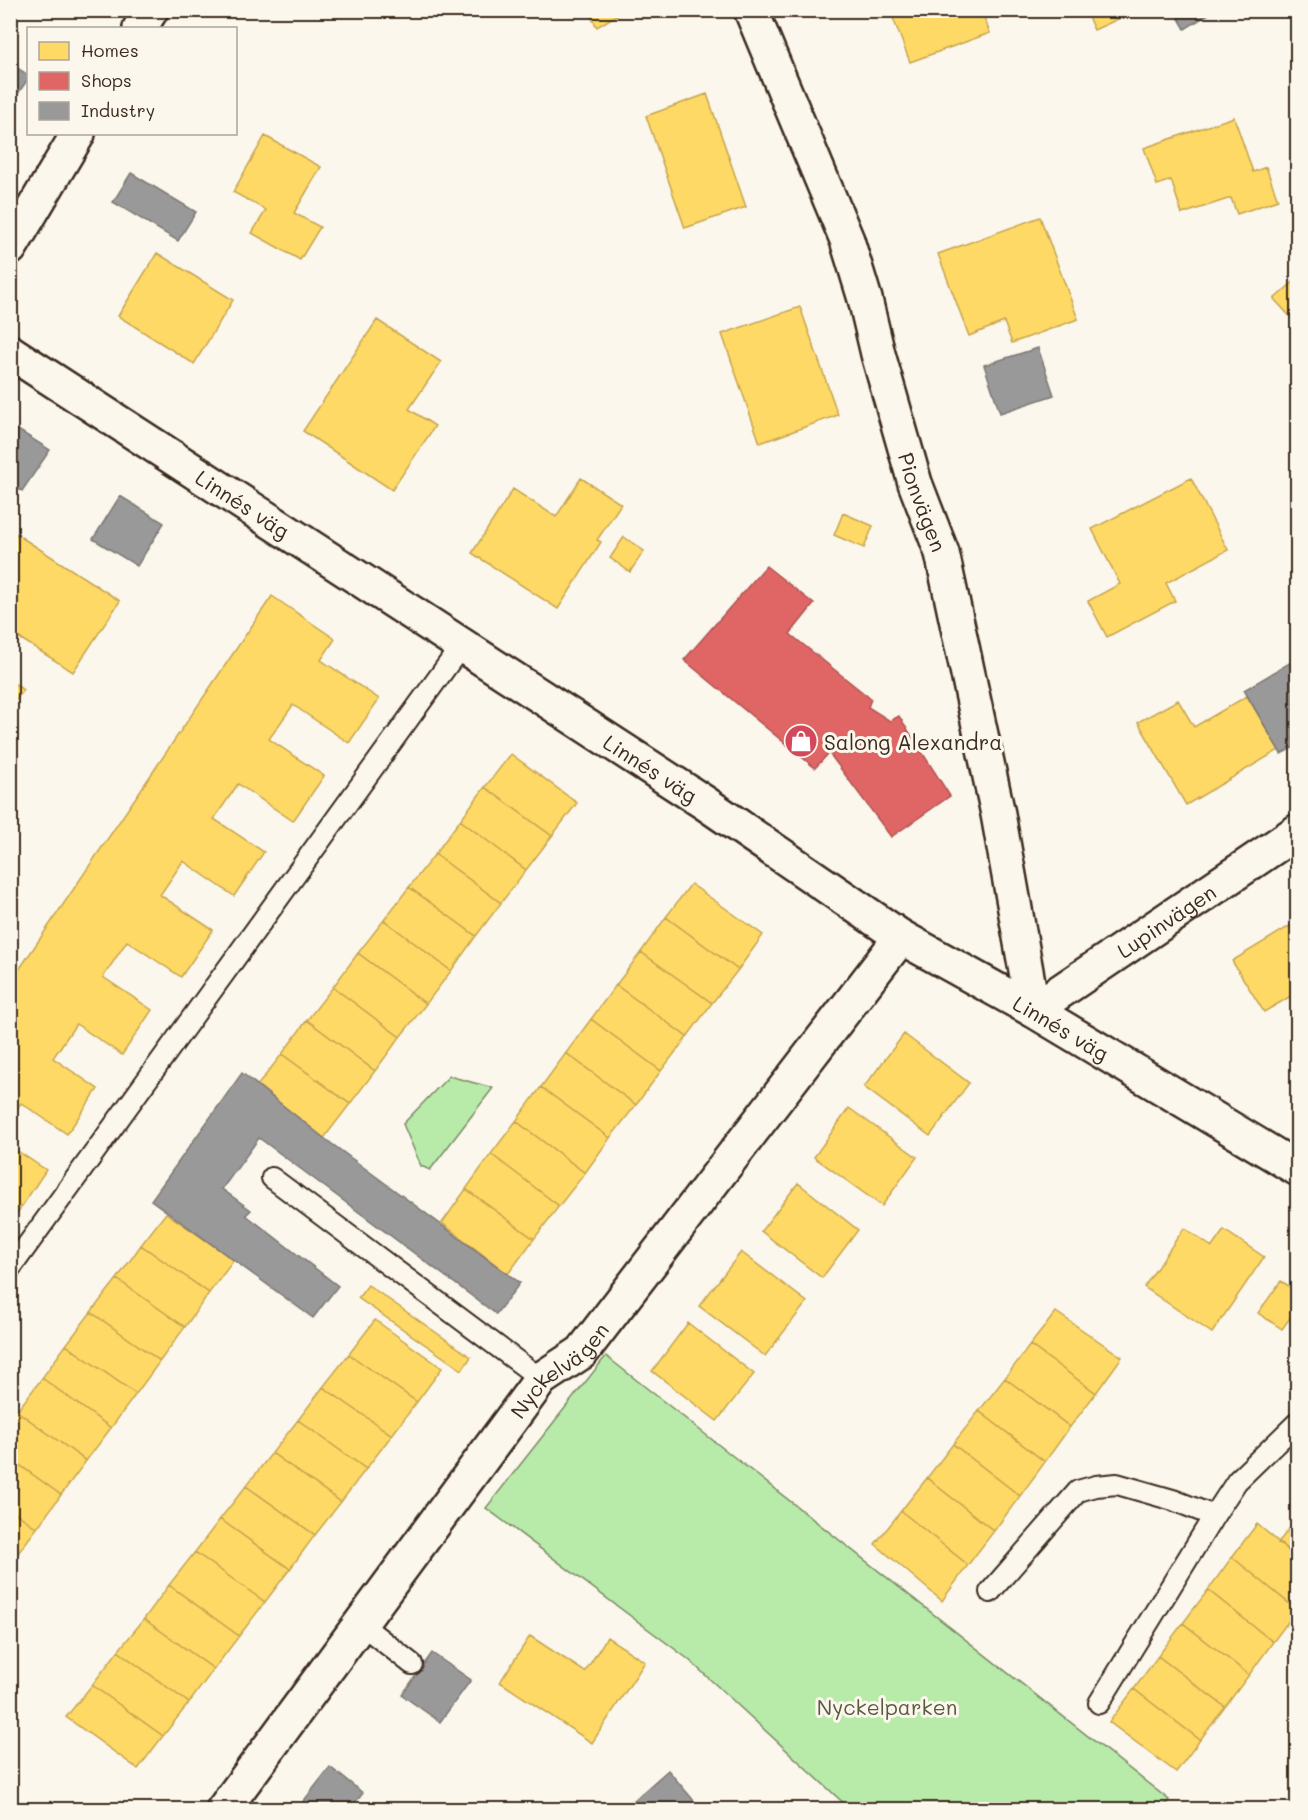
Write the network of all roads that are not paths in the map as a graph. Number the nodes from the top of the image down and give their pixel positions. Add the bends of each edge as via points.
1 (151, 10) edge
2 (751, 10) edge
3 (141, 27) edge
4 (77, 135) edge
5 (10, 248) edge
6 (10, 352) edge
7 (462, 645) junction
8 (1298, 831) edge
9 (901, 937) junction
10 (1033, 1010) junction
11 (1298, 1169) edge
12 (272, 1178) dead end
13 (10, 1269) edge
14 (541, 1379) junction
15 (1298, 1422) edge
16 (1214, 1516) junction
17 (990, 1592) dead end
18 (361, 1624) junction
19 (412, 1664) dead end
20 (1099, 1702) dead end
21 (223, 1809) edge

1 - 3 street
2 - 10 street, Pionvägen via 847,240 915,483 942,552 998,814
4 - 5 street
6 - 7 street, Linnés väg
7 - 9 street, Linnés väg via 705,803
7 - 13 lane
8 - 10 street, Lupinvägen
9 - 10 street, Linnés väg
9 - 14 street, Nyckelvägen via 582,1352
10 - 11 street, Linnés väg
12 - 14 lane
14 - 18 street, Nyckelvägen
15 - 16 lane via 1237,1481
16 - 17 lane via 1117,1484 1078,1491
16 - 20 lane
18 - 19 lane
18 - 21 street, Nyckelvägen

